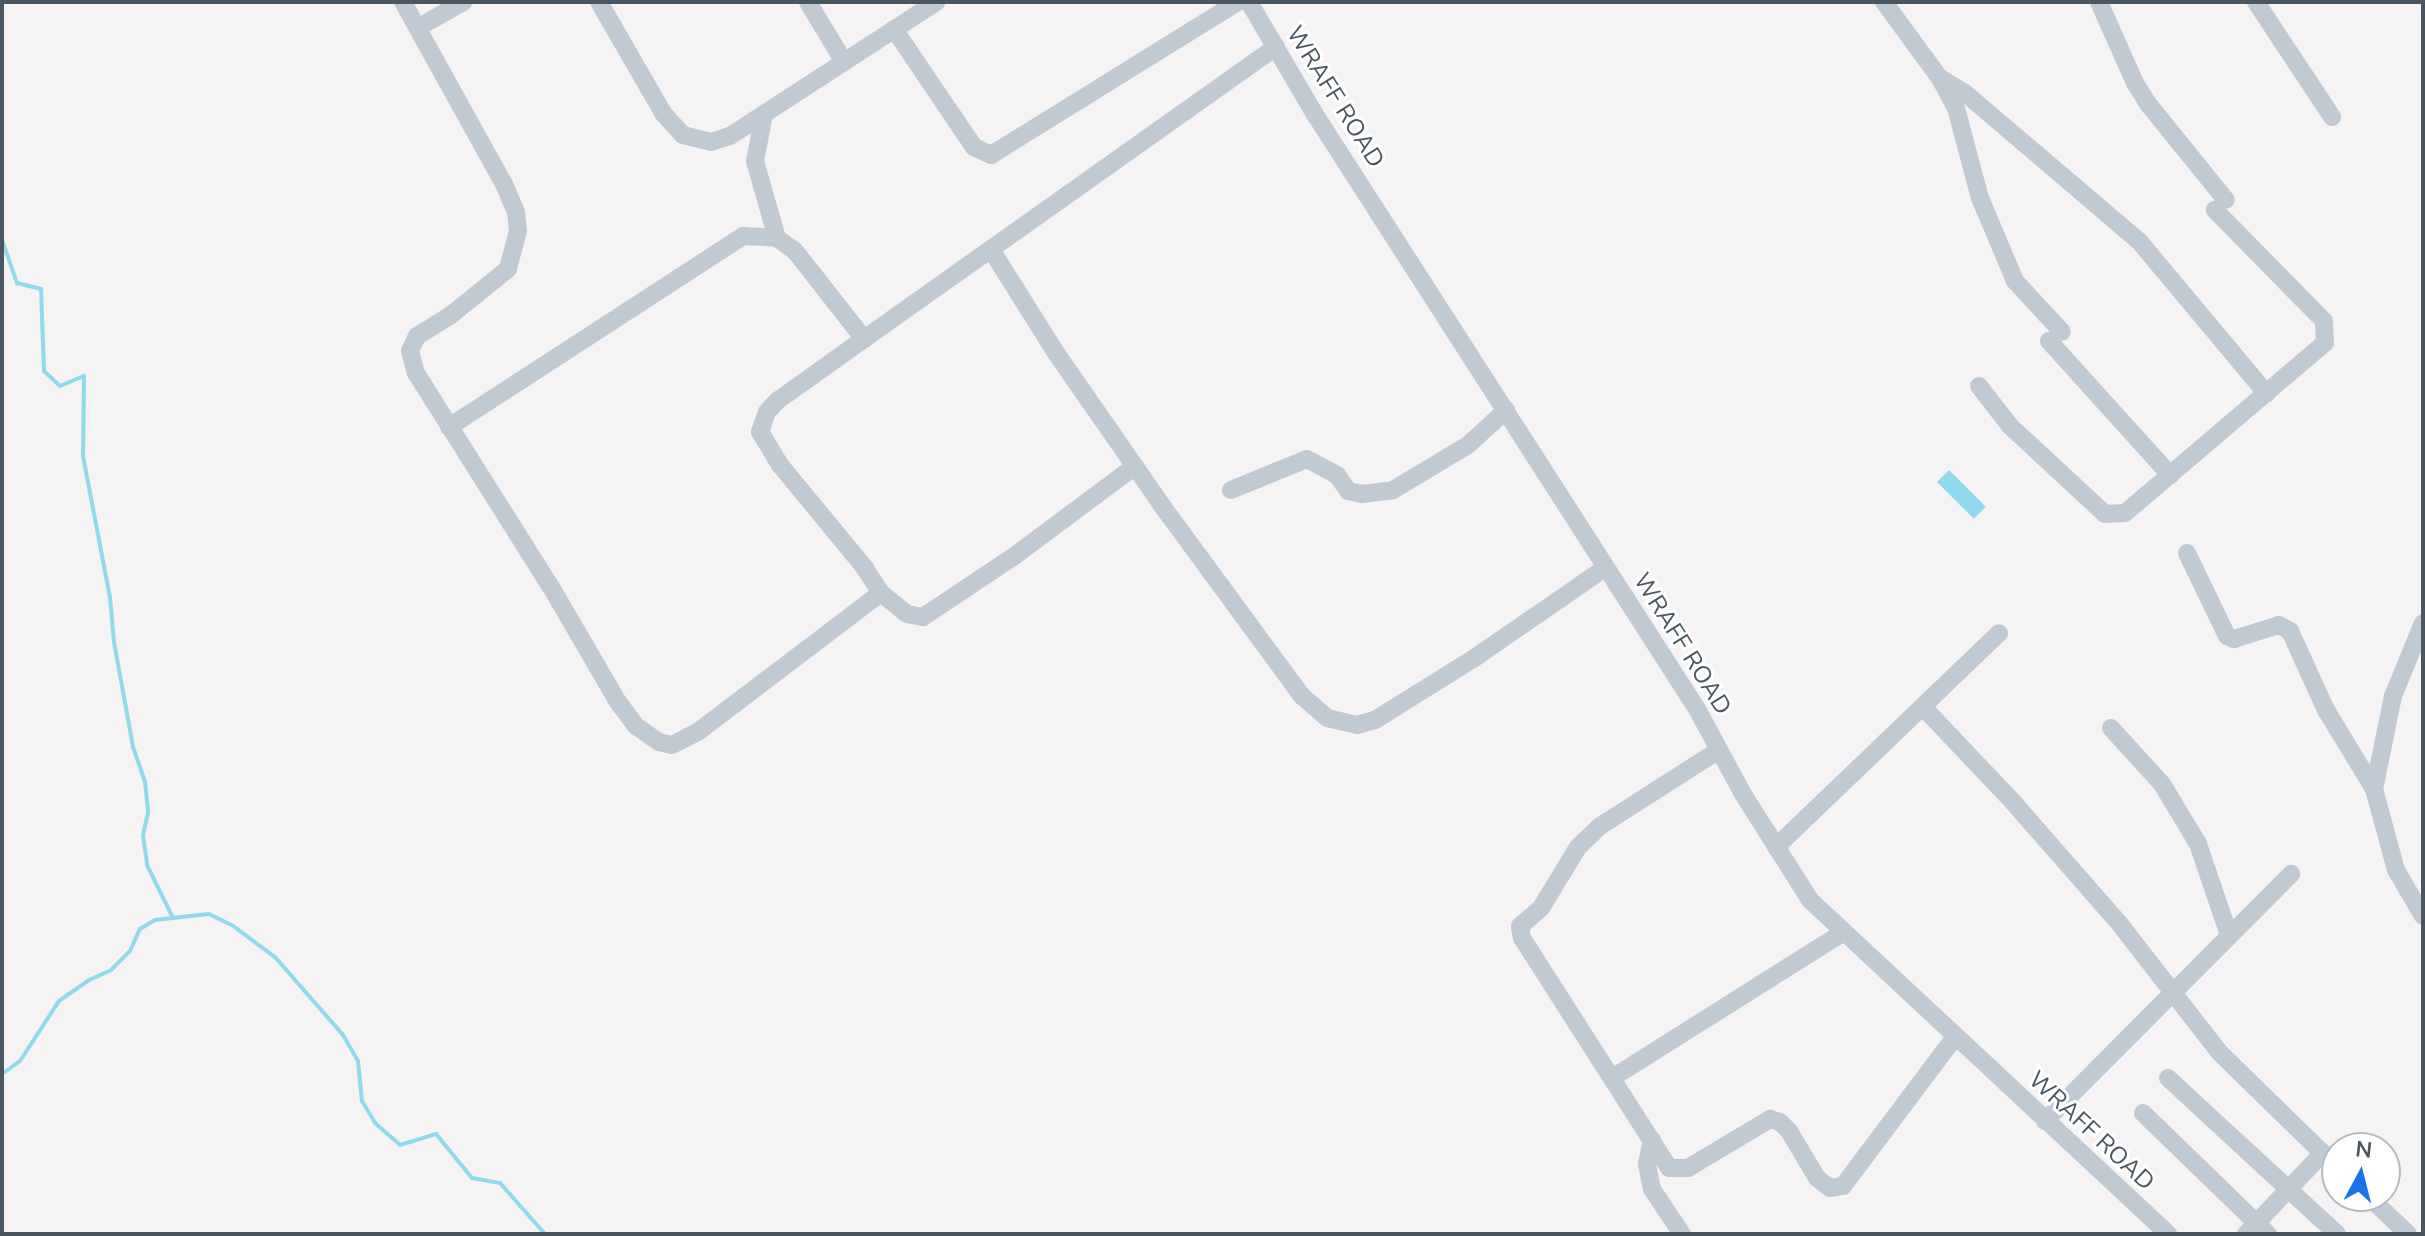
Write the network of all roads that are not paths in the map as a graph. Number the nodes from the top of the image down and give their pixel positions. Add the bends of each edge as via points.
1 (403, 2) edge
2 (463, 2) edge
3 (599, 2) edge
4 (808, 2) edge
5 (936, 2) edge
6 (1238, 2) edge
7 (1249, 2) edge
8 (1884, 2) edge
9 (2099, 2) edge
10 (2256, 2) edge
11 (419, 27) junction
12 (894, 29) junction
13 (1276, 47) junction
14 (844, 62) junction
15 (1940, 78) junction
16 (764, 114) junction
17 (2332, 117) dead end
18 (769, 214) junction
19 (754, 235) junction
20 (777, 238) junction
21 (992, 251) junction
22 (864, 339) junction
23 (1979, 386) dead end
24 (2267, 394) junction
25 (1506, 410) junction
26 (449, 427) junction
27 (1135, 466) junction
28 (2170, 475) junction
29 (1231, 490) dead end
30 (2187, 553) dead end
31 (1605, 568) junction
32 (881, 593) junction
33 (2421, 631) edge
34 (1999, 633) dead end
35 (1923, 707) junction
36 (2111, 728) dead end
37 (1719, 750) junction
38 (2374, 789) junction
39 (1776, 847) junction
40 (2291, 874) dead end
41 (2423, 916) edge
42 (1842, 933) junction
43 (2229, 935) junction
44 (2173, 993) junction
45 (1954, 1038) junction
46 (1612, 1078) junction
47 (2168, 1078) dead end
48 (2143, 1113) dead end
49 (2045, 1121) junction
50 (1652, 1140) junction
51 (2321, 1151) edge
52 (2321, 1155) edge
53 (2288, 1190) junction
54 (2385, 1212) edge
55 (2257, 1230) edge
56 (1682, 1234) edge
57 (2168, 1234) edge
58 (2337, 1234) edge
59 (2408, 1234) edge

1 - 11 street
2 - 11 street
3 - 16 street via 663,113 683,135 711,142
4 - 14 street
5 - 12 street
6 - 12 street via 991,155 974,147
7 - 13 street, WRAFF ROAD
8 - 15 street
9 - 24 street via 2149,105 2221,205 2324,321 2325,343
10 - 17 street
11 - 26 street via 516,212 515,253 508,269 412,342 416,373
12 - 14 street
13 - 21 street
13 - 25 street, WRAFF ROAD
14 - 16 street
15 - 24 street via 1965,93 2139,241
15 - 28 street via 1956,108 1996,244 2015,281
16 - 18 street via 755,161
18 - 19 street
18 - 20 street
19 - 20 street
19 - 26 street via 704,259
20 - 22 street via 795,251
21 - 22 street
21 - 27 street
22 - 32 street via 777,401 760,432
23 - 28 street via 2010,426 2105,514 2125,513
24 - 28 street
25 - 29 street via 1468,445 1393,490 1348,491 1337,475 1307,459
25 - 31 street, WRAFF ROAD
26 - 32 street via 618,702 636,726 659,742 672,745 699,731
27 - 31 street via 1302,696 1319,713 1341,723 1375,720
27 - 32 street via 923,617 907,614
30 - 38 street via 2227,636 2234,639 2279,625 2290,631 2326,710
31 - 37 street, WRAFF ROAD
33 - 38 street via 2393,696
34 - 35 street
35 - 39 street
35 - 44 street via 2119,923
36 - 43 street via 2162,784 2198,844
37 - 39 street, WRAFF ROAD
37 - 46 street via 1600,826 1578,847 1541,908 1520,926 1522,938
38 - 41 street via 2396,870
39 - 42 street, WRAFF ROAD via 1810,900
40 - 43 street
42 - 45 street, WRAFF ROAD
42 - 46 street
43 - 44 street
44 - 49 street
44 - 51 street via 2243,1078
45 - 49 street, WRAFF ROAD
45 - 50 street via 1843,1186 1830,1188 1817,1178 1789,1131 1770,1119 1679,1170 1669,1168
46 - 50 street
47 - 53 street
48 - 55 street
49 - 57 street, WRAFF ROAD
50 - 56 street via 1647,1164 1652,1189
52 - 53 street
53 - 55 street
53 - 58 street
54 - 59 street

